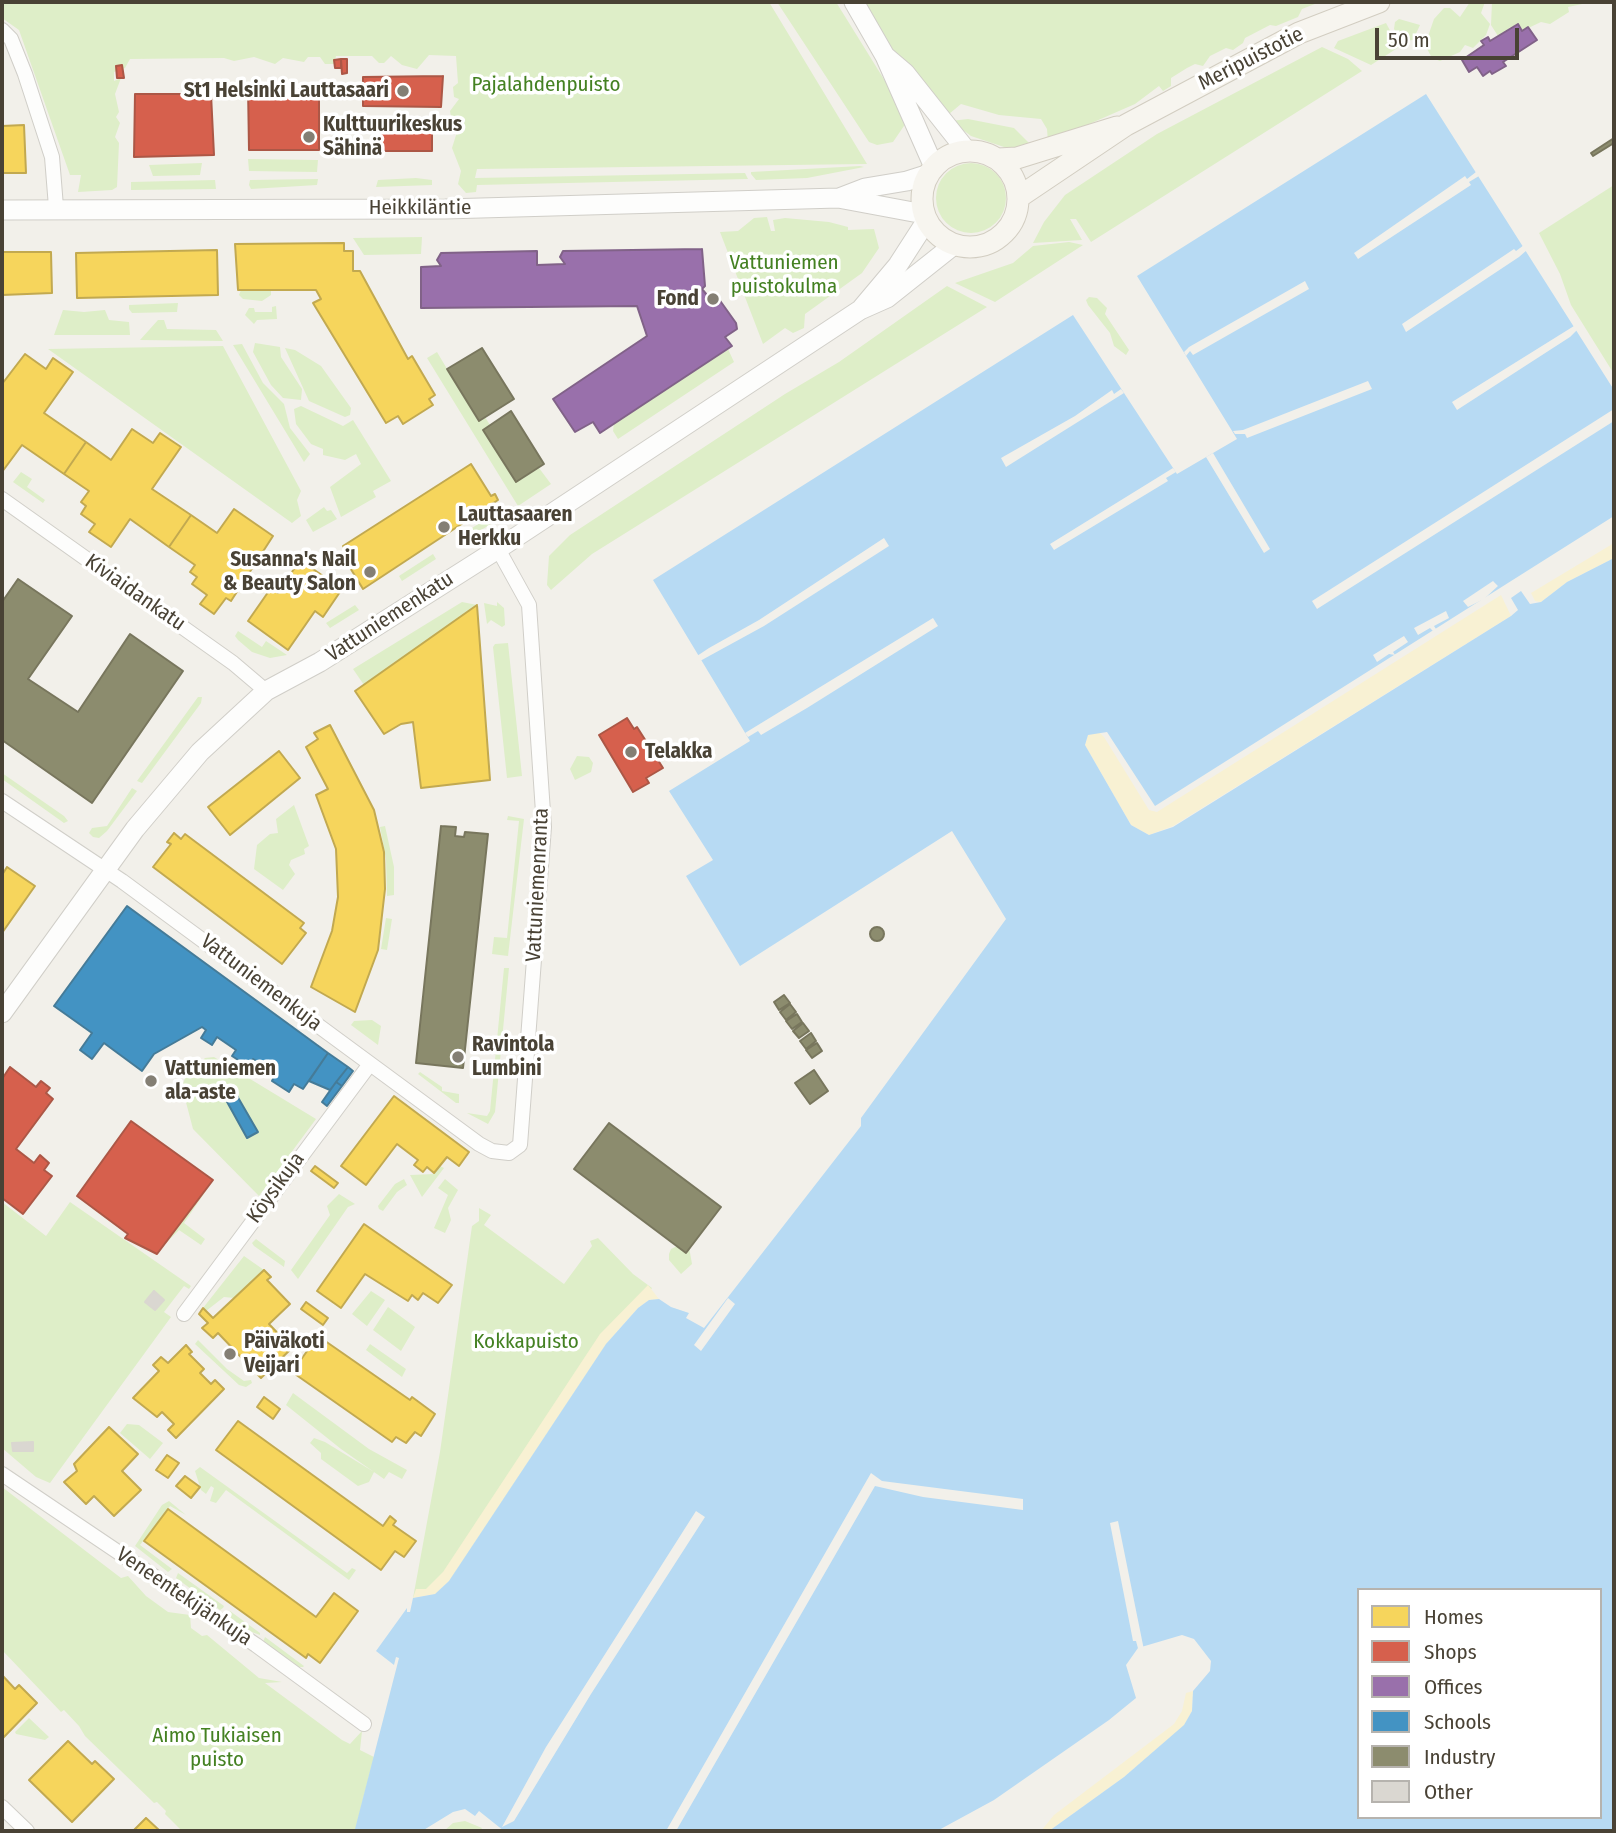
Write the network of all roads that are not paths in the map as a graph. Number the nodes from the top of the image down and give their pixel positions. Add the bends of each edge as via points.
1 (854, 2) edge
2 (1379, 2) edge
3 (2, 30) edge
4 (886, 56) junction
5 (1126, 125) junction
6 (967, 150) junction
7 (998, 159) junction
8 (931, 171) junction
9 (1019, 197) junction
10 (838, 198) junction
11 (56, 207) junction
12 (2, 209) edge
13 (926, 217) junction
14 (955, 244) junction
15 (860, 310) junction
16 (2, 499) edge
17 (498, 549) junction
18 (266, 691) junction
19 (2, 801) edge
20 (104, 869) junction
21 (2, 1013) edge
22 (370, 1064) junction
23 (520, 1145) joint
24 (184, 1314) dead end
25 (2, 1474) edge
26 (364, 1724) dead end
27 (2, 1807) edge
28 (27, 1831) edge

1 - 4 street
2 - 5 main road, Meripuistotie via 1299,33
3 - 11 street via 25,74 52,157
4 - 6 street
4 - 8 street
5 - 7 main road, Meripuistotie via 1029,155
5 - 9 main road, Meripuistotie
6 - 7 main road
6 - 8 main road via 948,156
7 - 9 main road via 1015,180
8 - 10 street, Heikkiläntie
8 - 13 main road via 922,197
9 - 14 main road via 1014,220 999,237 978,246
10 - 11 street, Heikkiläntie via 445,209
10 - 13 street, Heikkiläntie
11 - 12 street, Heikkiläntie
13 - 14 main road via 936,233
13 - 15 street, Vattuniemenkatu via 898,265
14 - 15 street, Vattuniemenkatu via 901,289
15 - 17 street, Vattuniemenkatu
16 - 18 street, Kiviaidankatu
17 - 18 street, Vattuniemenkatu
17 - 23 street, Vattuniemenranta via 529,604 544,827
18 - 20 street, Vattuniemenkatu via 200,752
19 - 20 street, Vattuniemenkuja
20 - 21 street, Vattuniemenkatu
20 - 22 street, Vattuniemenkuja
22 - 23 street, Vattuniemenkuja via 479,1144 509,1153
22 - 24 street, Köysikuja
25 - 26 street, Veneentekijänkuja
27 - 28 street

